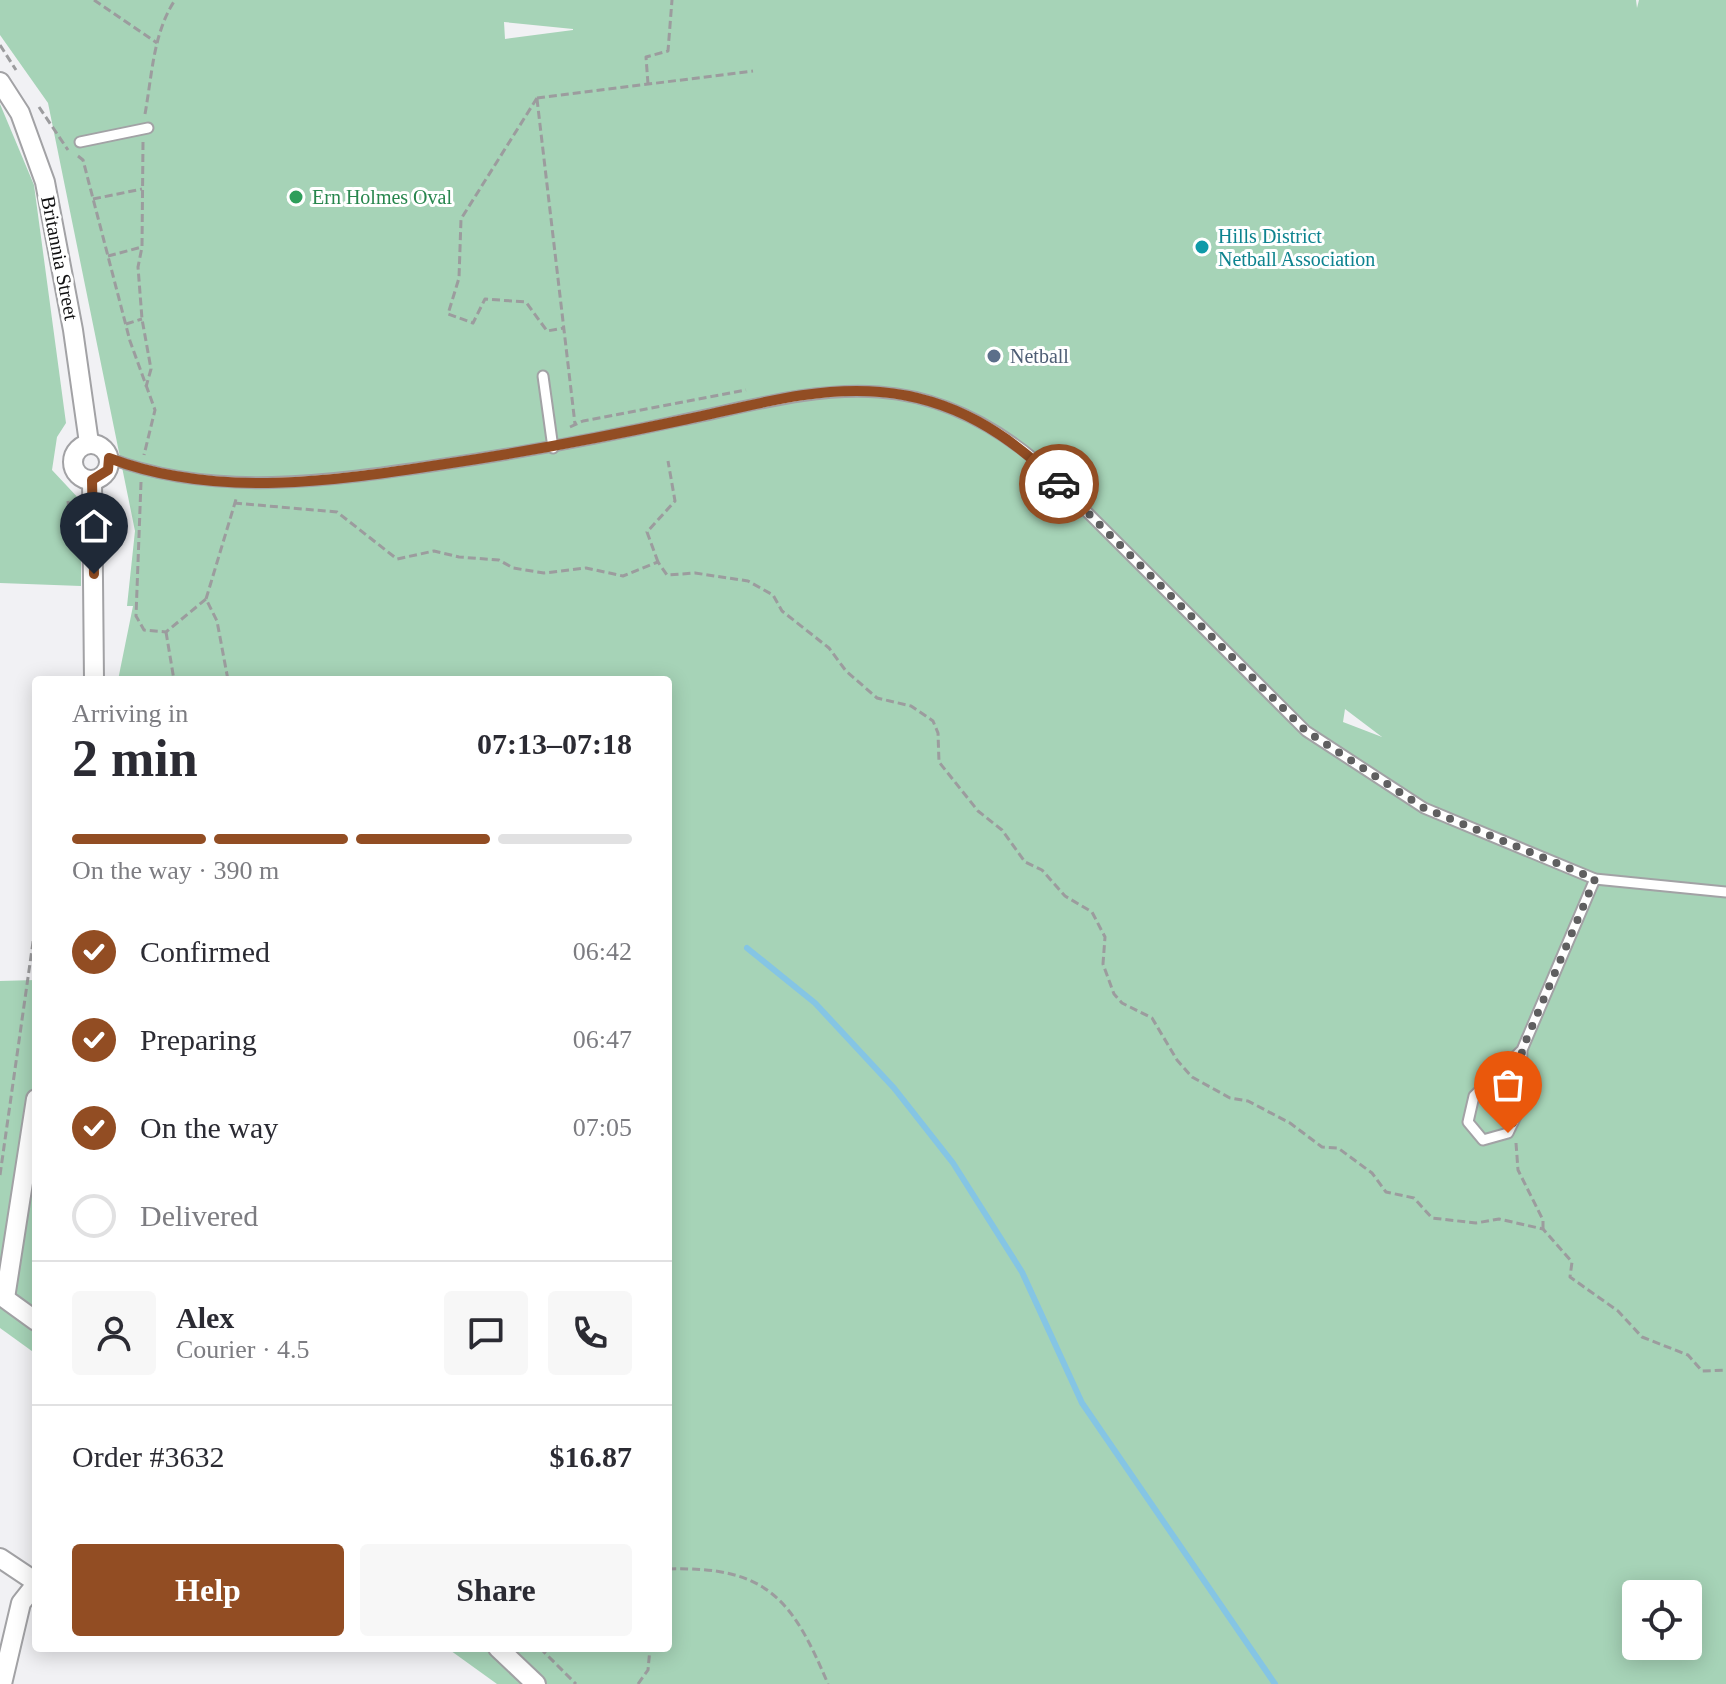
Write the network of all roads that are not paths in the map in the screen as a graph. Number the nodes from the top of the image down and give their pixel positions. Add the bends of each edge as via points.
1 (0, 82) edge
2 (146, 128) road end
3 (80, 142) dead end
4 (543, 376) dead end
5 (89, 443) junction
6 (553, 448) junction
7 (109, 458) junction
8 (92, 480) junction
9 (94, 676) edge
10 (1595, 879) junction
11 (1726, 892) edge
12 (1522, 1050) junction
13 (32, 1122) edge
14 (2, 1296) edge
15 (32, 1318) edge
16 (0, 1558) edge
17 (32, 1580) edge
18 (32, 1588) edge
19 (502, 1652) edge
20 (2, 1684) edge
21 (536, 1684) edge

1 - 5 street, Britannia Street via 20,113 45,182
2 - 3 lane
4 - 6 lane
5 - 7 street via 102,446
5 - 8 street via 77,450 73,463 79,476
6 - 7 lane via 328,482 241,482 141,470
6 - 10 lane via 813,394 882,392 949,407 1007,437 1033,458 1306,731 1424,808
7 - 8 street via 108,470
8 - 9 street
10 - 11 lane
10 - 12 lane
12 - 12 lane via 1474,1096 1468,1122 1483,1140 1508,1133 1520,1108
13 - 14 street
14 - 15 street
16 - 17 street
18 - 20 street via 21,1603
19 - 21 street

